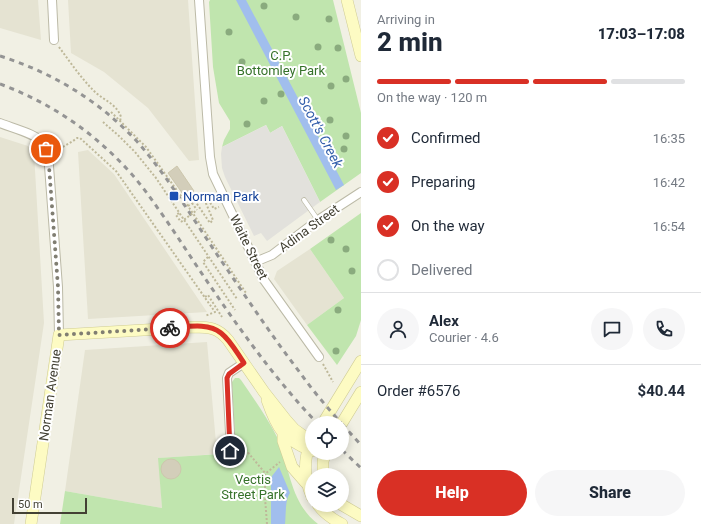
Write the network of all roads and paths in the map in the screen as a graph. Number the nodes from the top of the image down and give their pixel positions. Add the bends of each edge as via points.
1 (52, 0) edge
2 (199, 0) edge
3 (347, 0) edge
4 (54, 40) joint
5 (361, 56) edge
6 (111, 112) dead end
7 (120, 121) junction
8 (103, 122) dead end
9 (0, 123) edge
10 (56, 151) dead end
11 (361, 192) edge
12 (246, 193) dead end
13 (233, 199) dead end
14 (304, 200) dead end
15 (192, 203) junction
16 (188, 206) junction
17 (218, 207) dead end
18 (179, 213) junction
19 (318, 220) junction
20 (209, 257) junction
21 (255, 262) junction
22 (246, 293) dead end
23 (205, 297) junction
24 (237, 299) dead end
25 (235, 310) dead end
26 (205, 316) dead end
27 (222, 317) dead end
28 (59, 335) junction
29 (319, 357) joint
30 (361, 361) edge
31 (244, 363) junction
32 (333, 382) dead end
33 (264, 392) junction
34 (361, 392) edge
35 (327, 416) edge
36 (346, 416) edge
37 (283, 434) junction
38 (305, 439) edge
39 (305, 446) edge
40 (230, 447) joint
41 (282, 460) dead end
42 (265, 474) junction
43 (305, 482) edge
44 (349, 509) edge
45 (324, 512) edge
46 (361, 516) edge
47 (31, 524) edge
48 (267, 524) edge
49 (342, 524) edge

1 - 4 street
2 - 21 street, Waite Street via 212,125 210,157 213,174
3 - 5 street
4 - 7 path via 95,92 118,111
6 - 7 path
7 - 16 path via 146,147
8 - 18 path via 135,152
9 - 28 street, Norman Avenue via 37,137 45,145 48,155
10 - 23 path via 80,138 116,171
11 - 19 street, Adina Street
12 - 13 path
14 - 19 lane
15 - 16 path
15 - 17 path via 195,201 210,223 213,220 205,201 208,199 214,209
15 - 18 path, bridge via 197,210 181,222 176,215
16 - 22 path
18 - 20 path
19 - 21 street, Adina Street via 272,255
20 - 24 path
20 - 25 path via 203,262
21 - 29 street, Waite Street via 268,286
23 - 26 path via 215,312
23 - 27 path via 208,295
28 - 31 street via 208,327 225,336
28 - 47 street, Norman Avenue
29 - 32 path
30 - 35 street
31 - 33 street
31 - 40 street via 227,378
33 - 37 street via 273,418
33 - 38 street via 290,425
34 - 36 street
37 - 39 street via 294,443
37 - 43 street via 292,466
40 - 42 path via 241,444
41 - 42 path
42 - 48 path
44 - 46 street
45 - 49 street

